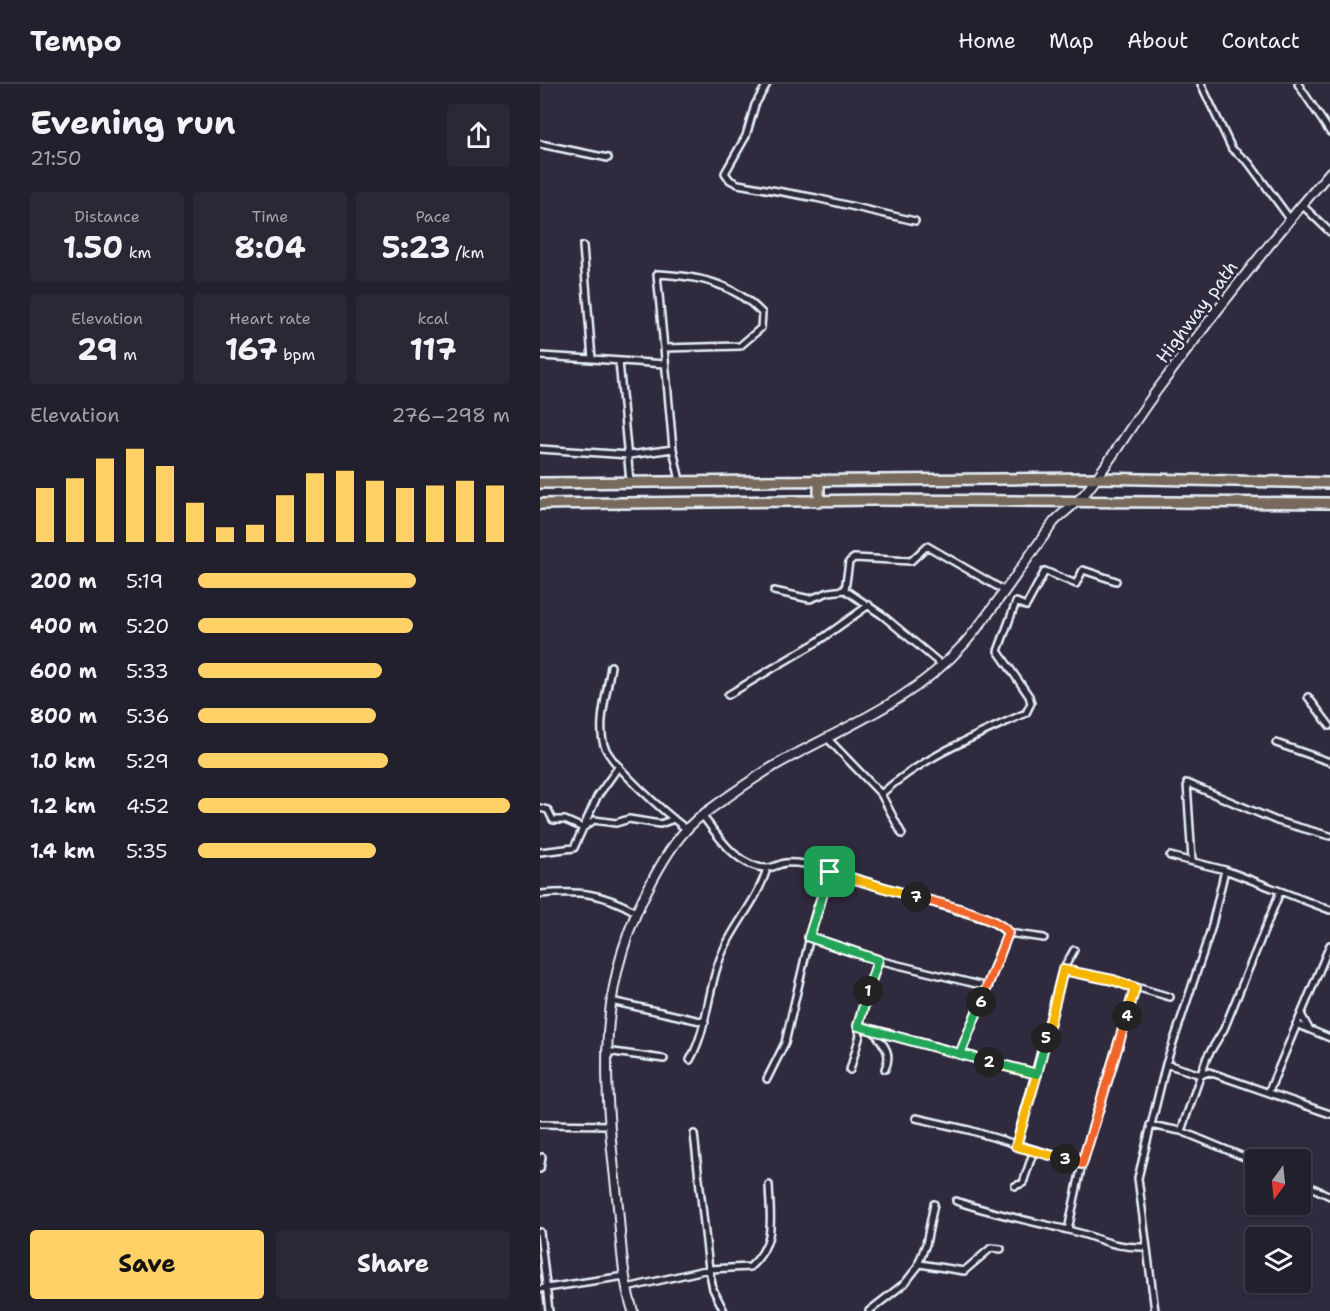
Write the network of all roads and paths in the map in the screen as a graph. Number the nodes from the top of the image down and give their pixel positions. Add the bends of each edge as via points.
1 (767, 84) edge
2 (1201, 84) edge
3 (1298, 84) edge
4 (1330, 132) edge
5 (540, 144) edge
6 (608, 158) dead end
7 (1330, 172) edge
8 (1302, 205) junction
9 (1290, 219) junction
10 (915, 220) dead end
11 (1330, 232) edge
12 (583, 246) dead end
13 (664, 348) junction
14 (540, 356) edge
15 (592, 359) junction
16 (619, 361) junction
17 (665, 364) junction
18 (540, 449) edge
19 (673, 449) junction
20 (628, 454) junction
21 (1097, 478) junction
22 (816, 480) junction
23 (680, 481) junction
24 (630, 482) junction
25 (540, 483) edge
26 (1330, 483) edge
27 (819, 501) junction
28 (1078, 502) junction
29 (1330, 503) edge
30 (540, 504) edge
31 (1116, 581) dead end
32 (844, 590) junction
33 (774, 591) dead end
34 (1005, 591) junction
35 (869, 605) junction
36 (611, 666) dead end
37 (943, 666) junction
38 (728, 695) dead end
39 (1308, 697) dead end
40 (1330, 726) edge
41 (828, 740) junction
42 (1276, 743) dead end
43 (1330, 762) edge
44 (619, 766) junction
45 (881, 794) junction
46 (540, 808) edge
47 (702, 815) junction
48 (674, 819) junction
49 (583, 828) junction
50 (686, 829) junction
51 (902, 834) dead end
52 (1330, 836) edge
53 (540, 852) edge
54 (1170, 856) dead end
55 (1192, 860) junction
56 (767, 868) junction
57 (1225, 870) junction
58 (830, 872) junction
59 (1280, 892) junction
60 (540, 894) edge
61 (1330, 910) edge
62 (636, 912) junction
63 (1008, 933) junction
64 (809, 937) junction
65 (1044, 938) dead end
66 (1330, 945) edge
67 (1074, 950) dead end
68 (878, 960) junction
69 (1063, 970) junction
70 (988, 987) junction
71 (1135, 988) junction
72 (1170, 997) dead end
73 (611, 1001) junction
74 (1301, 1014) junction
75 (705, 1022) junction
76 (1296, 1024) junction
77 (858, 1026) junction
78 (1309, 1029) junction
79 (874, 1031) junction
80 (1330, 1038) edge
81 (606, 1051) junction
82 (960, 1054) junction
83 (664, 1059) dead end
84 (690, 1060) dead end
85 (1166, 1064) junction
86 (885, 1069) dead end
87 (849, 1070) dead end
88 (1037, 1074) junction
89 (1201, 1075) junction
90 (767, 1079) dead end
91 (1269, 1091) junction
92 (1330, 1114) edge
93 (916, 1118) dead end
94 (540, 1124) edge
95 (609, 1125) junction
96 (1150, 1125) junction
97 (1181, 1131) junction
98 (694, 1134) dead end
99 (1016, 1146) junction
100 (1034, 1150) junction
101 (542, 1157) dead end
102 (1245, 1157) edge
103 (1082, 1164) junction
104 (540, 1169) edge
105 (769, 1185) dead end
106 (1015, 1186) dead end
107 (1311, 1187) edge
108 (1330, 1196) edge
109 (956, 1201) dead end
110 (934, 1204) dead end
111 (1068, 1230) junction
112 (540, 1232) edge
113 (1145, 1247) junction
114 (1001, 1249) dead end
115 (917, 1268) junction
116 (709, 1269) junction
117 (625, 1275) junction
118 (627, 1288) junction
119 (540, 1289) edge
120 (548, 1290) junction
121 (549, 1311) edge
122 (633, 1311) edge
123 (724, 1311) edge
124 (869, 1311) edge
125 (1155, 1311) edge

1 - 10 street via 726,173 730,180
2 - 9 street via 1232,149 1249,163
3 - 4 street
5 - 6 street
7 - 8 street, Highway path
8 - 9 street, Highway path
8 - 11 street
9 - 21 street, Highway path via 1155,393
12 - 15 street
13 - 13 street via 740,346 761,328 762,313 747,298 695,276 657,274
13 - 17 street
14 - 15 street
15 - 16 street
16 - 17 street
16 - 20 street
17 - 19 street
18 - 20 street
19 - 20 street
19 - 23 street
20 - 24 street
21 - 22 highway
21 - 26 highway
21 - 28 street, Highway path
22 - 23 highway
22 - 27 highway
23 - 24 highway
24 - 25 highway
27 - 28 highway
27 - 30 highway
28 - 29 highway
28 - 34 street, Highway path via 1057,518
31 - 45 street via 1083,570 1076,584 1045,571 1026,606 1016,602 998,651 1029,696 1026,713 939,754 905,773
32 - 33 street via 810,599
32 - 34 street via 849,562 854,558 911,561 927,546
32 - 35 street
34 - 37 street, Highway path
35 - 37 street
35 - 38 street via 817,642
36 - 44 street via 603,734 604,746
37 - 41 street, Highway path via 877,713
39 - 40 street
41 - 45 street
41 - 47 street, Highway path via 784,761
42 - 43 street
44 - 48 street
44 - 49 street via 604,784
45 - 51 street
46 - 49 street via 548,810 554,820
47 - 50 street, Highway path
47 - 56 street via 737,855
48 - 49 street via 667,824 594,820
48 - 50 street
49 - 53 street via 574,848
50 - 62 street, Highway path
52 - 55 street via 1277,821 1187,783
54 - 55 street
55 - 57 street
56 - 58 street via 804,864
56 - 75 street via 756,897 725,947
57 - 59 street
57 - 85 street via 1211,929
58 - 63 street via 991,921
58 - 64 street
59 - 61 street
59 - 89 street
60 - 62 street via 581,891
62 - 73 street, Highway path
63 - 65 street
63 - 70 street
64 - 68 street
64 - 90 street via 784,1043
66 - 74 street
67 - 69 street
68 - 70 street
68 - 77 street
69 - 71 street
69 - 88 street
70 - 82 street
71 - 72 street
71 - 103 street
73 - 75 street
73 - 81 street, Highway path
74 - 76 street
74 - 78 street
75 - 84 street
76 - 78 street
76 - 91 street
77 - 79 street
77 - 87 street via 860,1035
78 - 80 street
79 - 82 street
79 - 86 street via 888,1050
81 - 83 street
81 - 95 street, Highway path
82 - 88 street
85 - 89 street
85 - 96 street
88 - 99 street
89 - 91 street via 1209,1072
89 - 97 street
91 - 92 street
93 - 99 street
94 - 95 street
95 - 117 street, Highway path
96 - 97 street
96 - 113 street via 1138,1178
97 - 102 street
98 - 116 street
99 - 100 street
100 - 103 street
100 - 106 street via 1023,1183
101 - 104 street
103 - 111 street
105 - 116 street via 771,1231 763,1254 750,1267
107 - 108 street
109 - 111 street
110 - 115 street
111 - 113 street via 1122,1248
112 - 120 street
113 - 125 street
114 - 115 street via 991,1248 964,1271 920,1264
115 - 124 street via 905,1283
116 - 118 street
116 - 123 street via 712,1289
117 - 118 street, Highway path
117 - 120 street
118 - 122 street, Highway path
119 - 120 street
120 - 121 street

